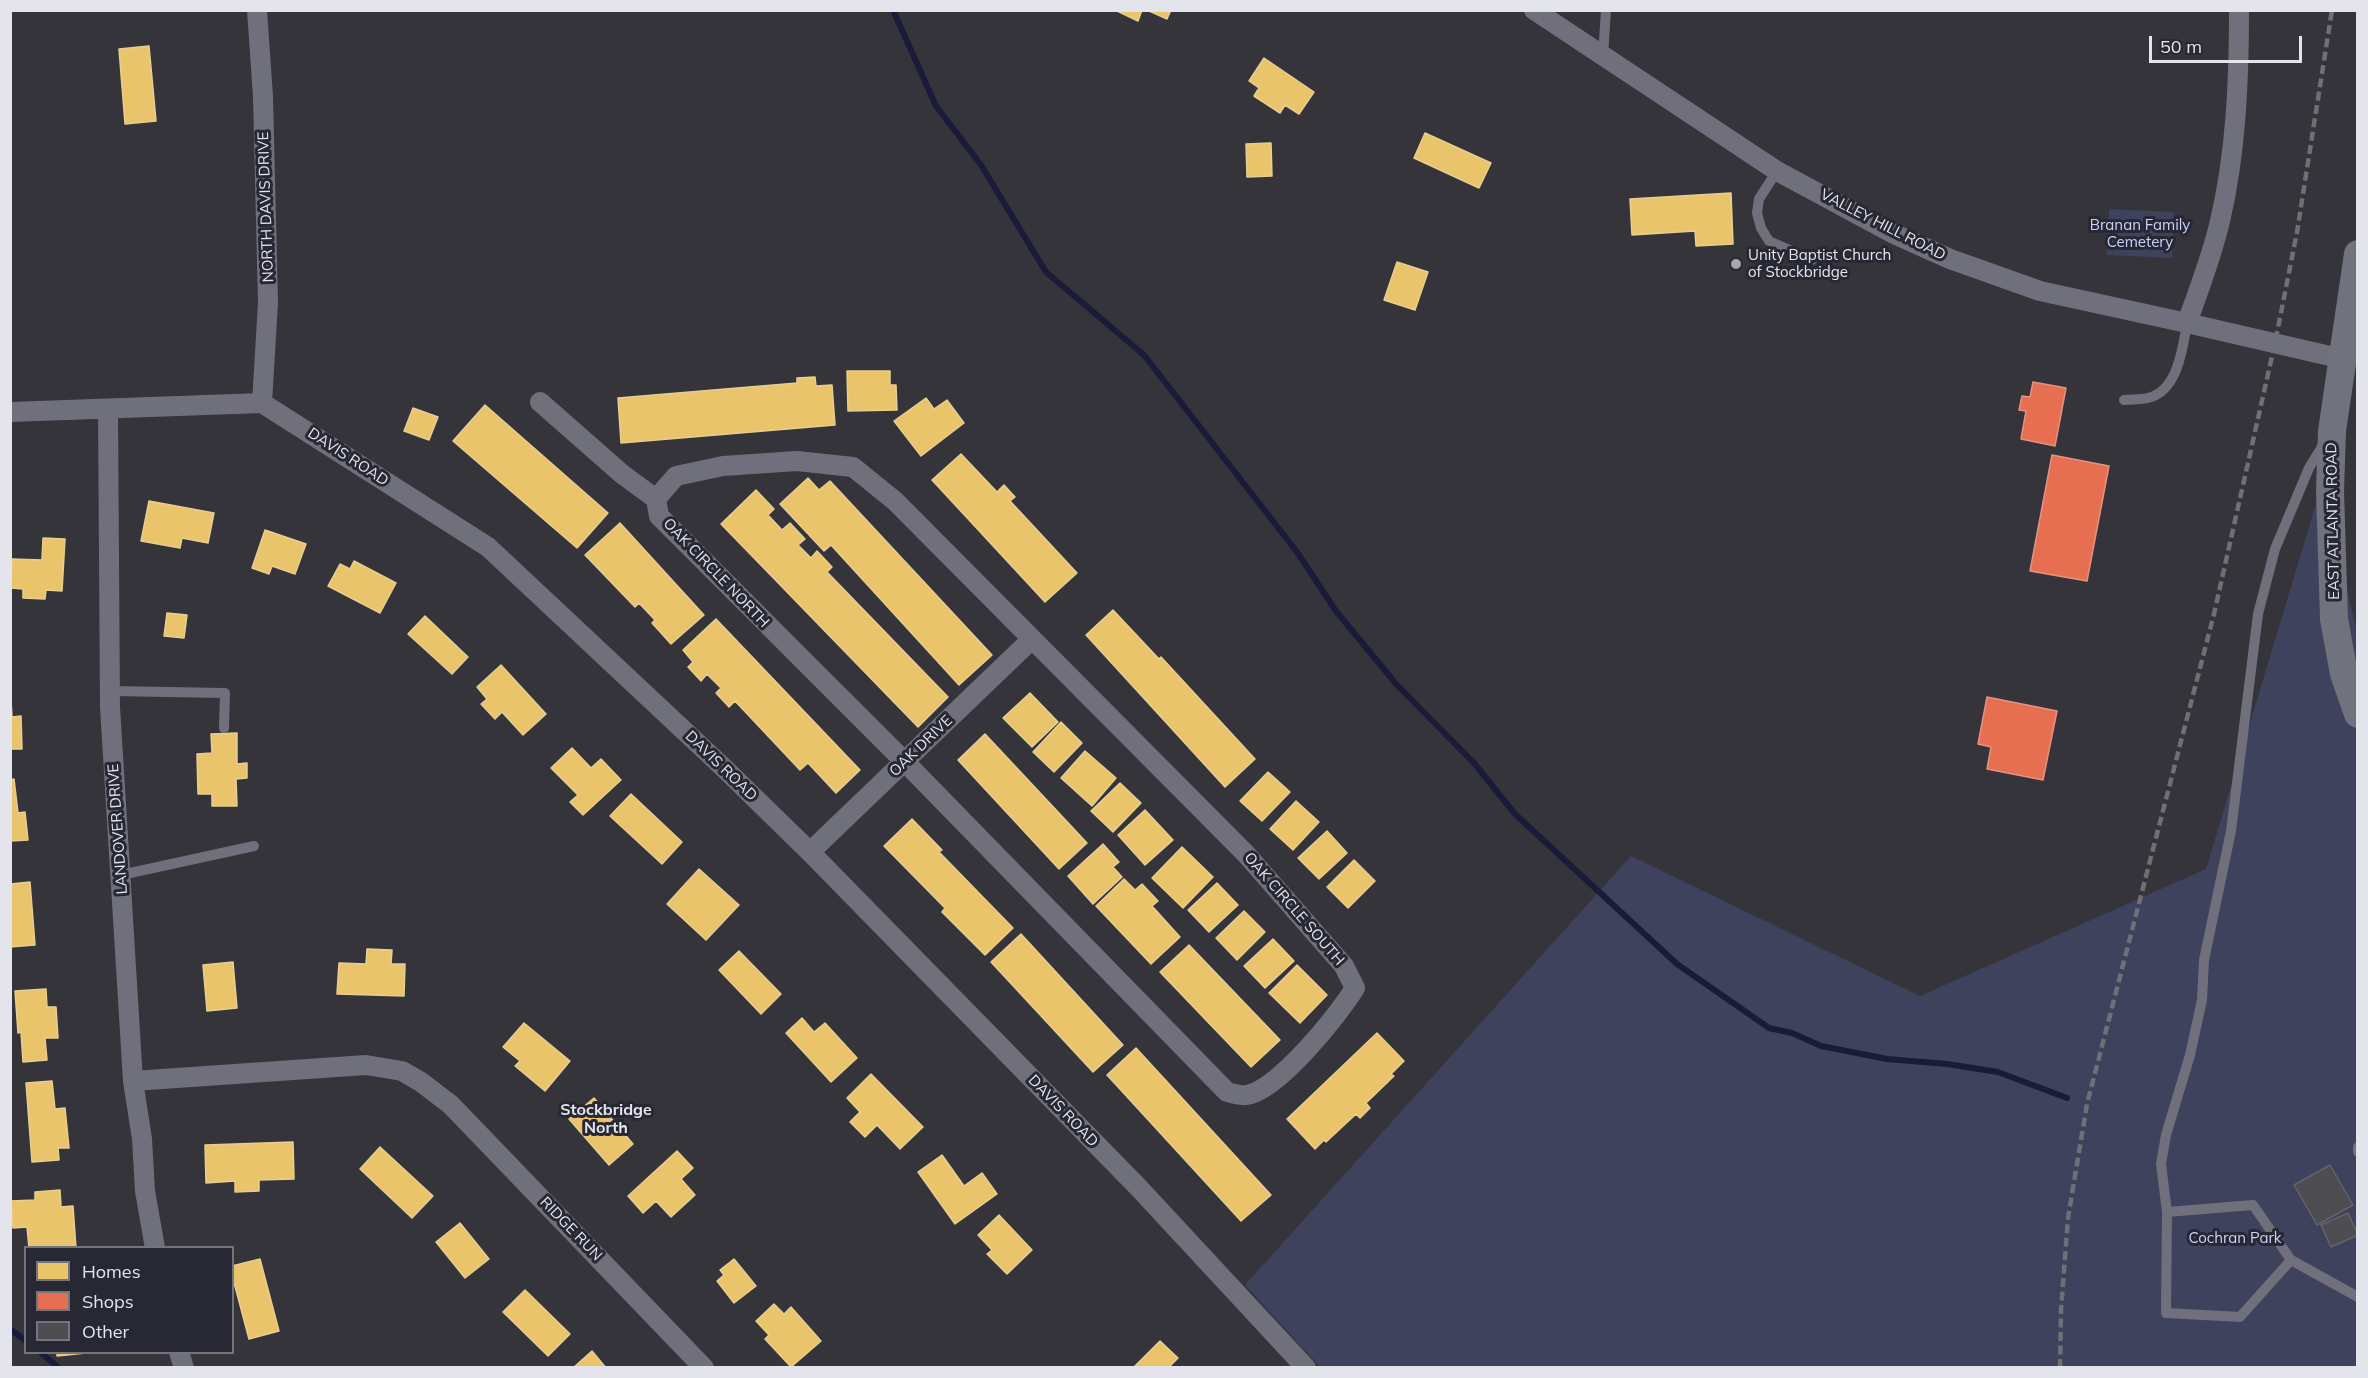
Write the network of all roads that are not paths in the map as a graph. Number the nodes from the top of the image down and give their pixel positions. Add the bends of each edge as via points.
1 (257, 10) edge
2 (1534, 10) edge
3 (1606, 10) edge
4 (2239, 10) edge
5 (1603, 56) junction
6 (1777, 171) junction
7 (2358, 254) edge
8 (1812, 260) dead end
9 (2187, 323) junction
10 (2343, 359) junction
11 (2124, 400) dead end
12 (540, 402) dead end
13 (262, 403) junction
14 (108, 409) junction
15 (10, 412) edge
16 (2332, 431) junction
17 (657, 498) junction
18 (1032, 639) junction
19 (110, 691) junction
20 (2358, 714) edge
21 (224, 729) dead end
22 (905, 762) junction
23 (254, 846) dead end
24 (810, 852) junction
25 (121, 875) junction
26 (133, 1081) junction
27 (2358, 1147) edge
28 (2358, 1152) edge
29 (2167, 1212) junction
30 (155, 1246) edge
31 (2291, 1260) junction
32 (2358, 1297) edge
33 (1297, 1365) edge
34 (704, 1368) edge

1 - 13 street, NORTH DAVIS DRIVE via 268,302
2 - 5 street, VALLEY HILL ROAD
3 - 5 lane
4 - 9 street via 2231,163 2220,222
5 - 6 street, VALLEY HILL ROAD
6 - 8 lane via 1759,199 1761,228 1769,241
6 - 9 street, VALLEY HILL ROAD via 1892,233 1950,259 2040,291
7 - 10 street, EAST ATLANTA ROAD
9 - 10 street, VALLEY HILL ROAD
9 - 11 lane via 2178,367 2169,384 2150,398
10 - 16 street, EAST ATLANTA ROAD
12 - 17 street via 622,474
13 - 14 street
13 - 24 street, DAVIS ROAD via 488,547
14 - 15 street
14 - 19 street, LANDOVER DRIVE
16 - 20 street, EAST ATLANTA ROAD via 2334,619 2344,674
16 - 29 lane via 2309,468 2275,549 2258,614 2232,831 2204,960 2202,1000 2161,1164
17 - 18 street, OAK CIRCLE NORTH via 676,476 723,466 797,460 853,467 895,501
17 - 22 street, OAK CIRCLE NORTH via 659,516
18 - 22 street, OAK DRIVE
18 - 22 street, OAK CIRCLE SOUTH via 1246,854 1344,966 1355,988 1341,1011 1276,1081 1246,1096 1227,1092
19 - 21 lane via 225,693
19 - 25 street, LANDOVER DRIVE
22 - 24 street, OAK DRIVE
23 - 25 lane
24 - 33 street, DAVIS ROAD via 1138,1187
25 - 26 street, LANDOVER DRIVE
26 - 30 street, LANDOVER DRIVE
26 - 34 street, RIDGE RUN via 366,1065 402,1071 451,1105
27 - 28 lane
29 - 31 lane via 2253,1205
29 - 31 lane via 2166,1313 2240,1317
31 - 32 lane

